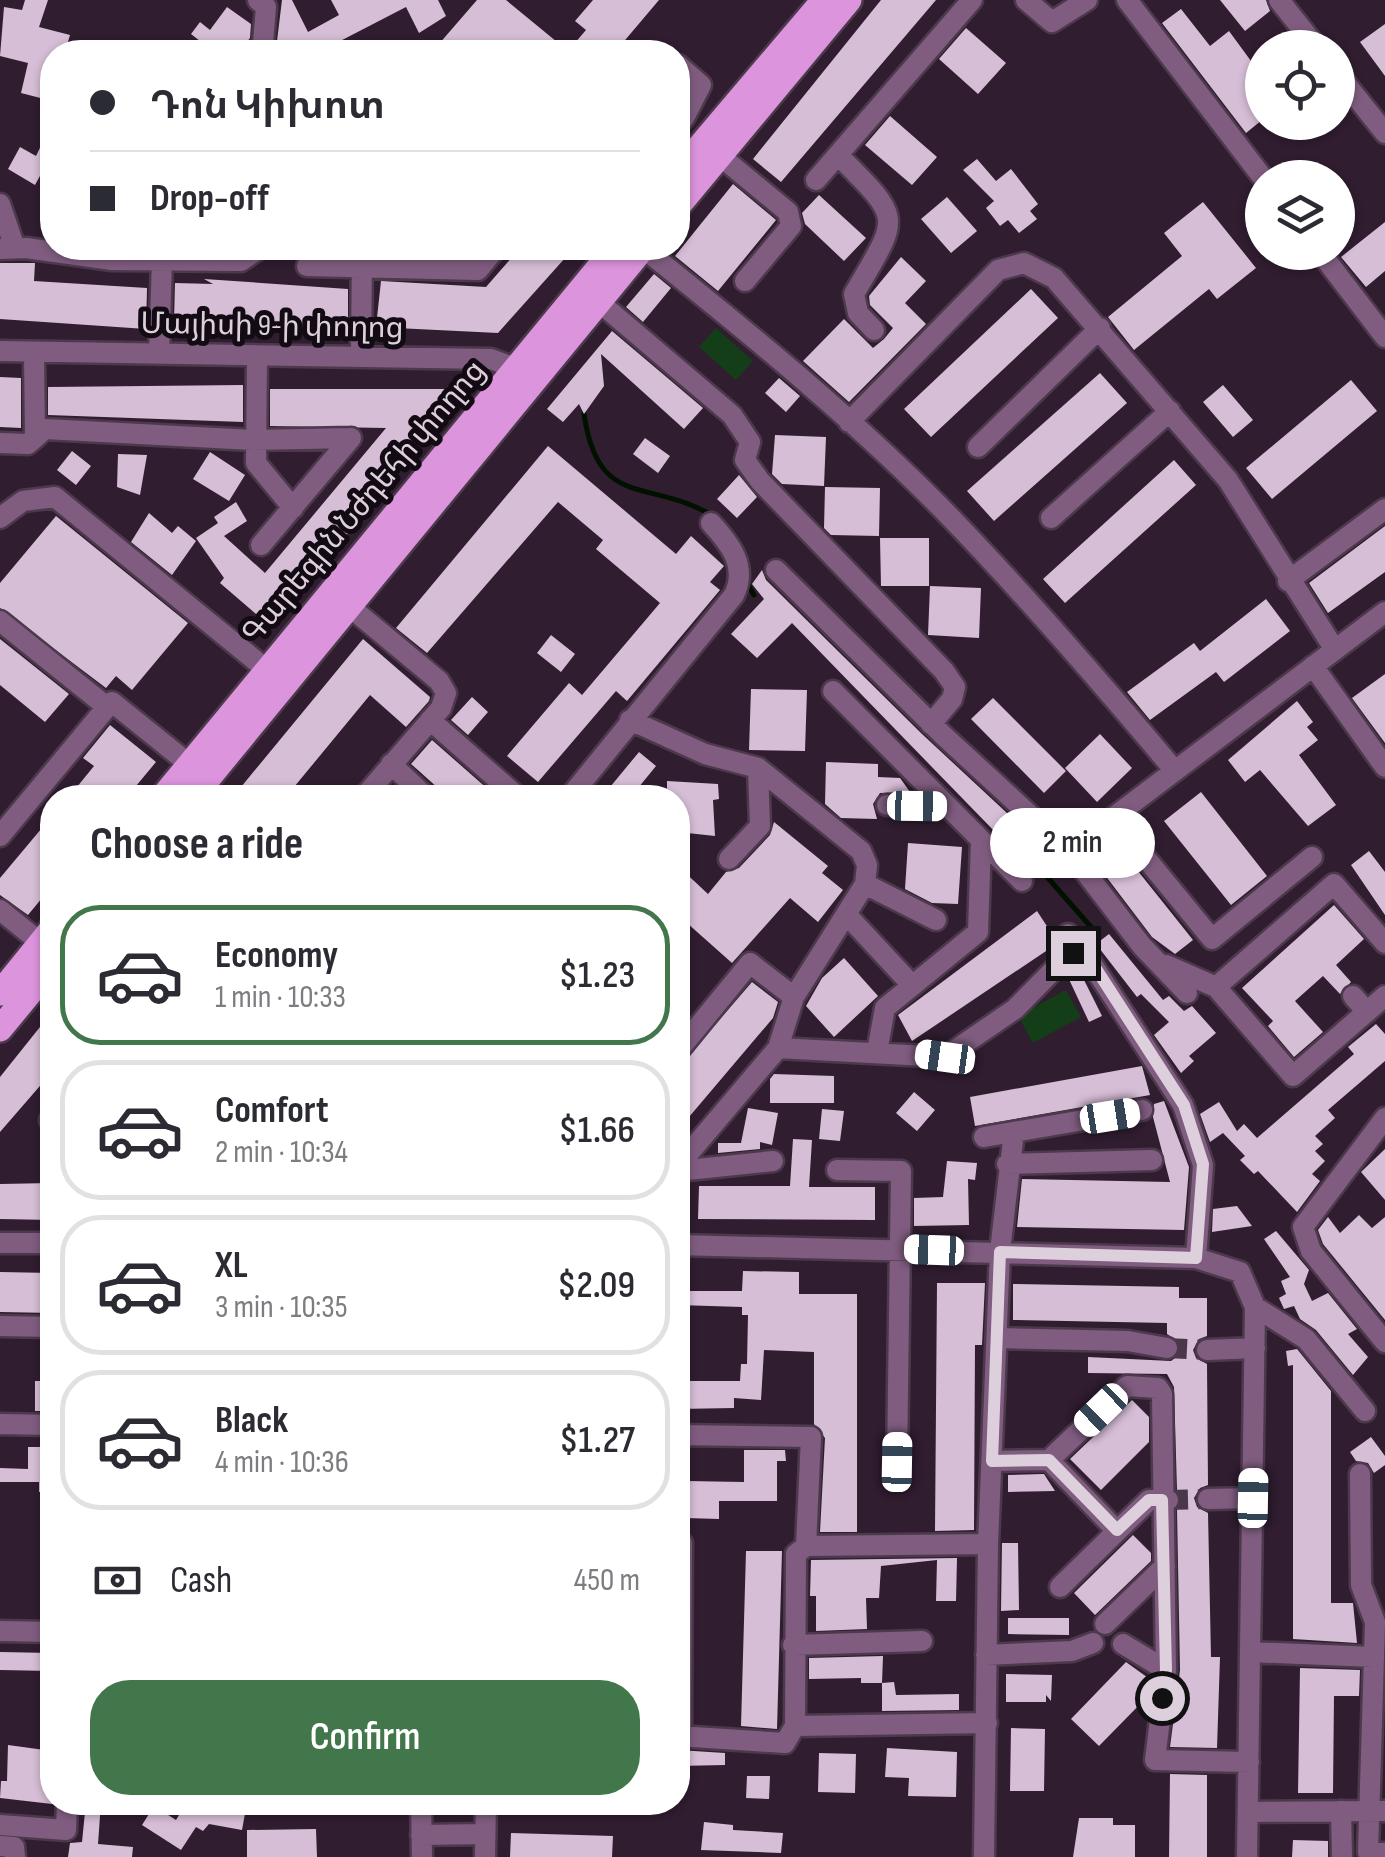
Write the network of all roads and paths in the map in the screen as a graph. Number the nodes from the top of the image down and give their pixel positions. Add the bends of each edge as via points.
1 (258, 0) edge
2 (824, 0) edge
3 (849, 0) edge
4 (972, 0) edge
5 (1026, 0) edge
6 (1087, 0) edge
7 (1127, 0) edge
8 (1279, 0) edge
9 (1303, 30) edge
10 (263, 40) edge
11 (690, 75) edge
12 (1355, 96) edge
13 (690, 106) edge
14 (1385, 134) edge
15 (719, 155) junction
16 (838, 155) junction
17 (690, 158) edge
18 (1249, 160) edge
19 (816, 180) dead end
20 (690, 191) edge
21 (0, 204) edge
22 (7, 248) edge
23 (40, 250) edge
24 (162, 260) joint
25 (241, 260) edge
26 (348, 260) edge
27 (362, 260) edge
28 (374, 260) edge
29 (429, 260) edge
30 (486, 260) edge
31 (607, 260) edge
32 (633, 260) edge
33 (657, 260) edge
34 (307, 266) dead end
35 (428, 269) junction
36 (1334, 270) edge
37 (745, 281) dead end
38 (599, 302) junction
39 (1100, 328) junction
40 (874, 330) dead end
41 (1385, 337) edge
42 (0, 351) edge
43 (34, 352) junction
44 (159, 354) junction
45 (257, 356) junction
46 (361, 357) junction
47 (529, 373) junction
48 (1170, 411) junction
49 (850, 422) junction
50 (35, 438) junction
51 (254, 440) junction
52 (0, 443) edge
53 (978, 447) dead end
54 (292, 508) junction
55 (1385, 509) edge
56 (0, 518) edge
57 (1051, 518) dead end
58 (712, 523) dead end
59 (261, 545) dead end
60 (776, 570) dead end
61 (1288, 582) junction
62 (350, 607) junction
63 (1385, 612) edge
64 (0, 620) edge
65 (1334, 650) junction
66 (1313, 666) junction
67 (268, 670) junction
68 (833, 691) dead end
69 (107, 706) junction
70 (430, 720) junction
71 (630, 720) junction
72 (931, 724) junction
73 (190, 764) junction
74 (392, 764) junction
75 (1385, 767) edge
76 (758, 768) junction
77 (1175, 771) junction
78 (42, 785) edge
79 (173, 785) edge
80 (203, 785) edge
81 (374, 785) edge
82 (414, 785) edge
83 (504, 785) edge
84 (579, 785) edge
85 (40, 787) edge
86 (887, 805) dead end
87 (946, 807) junction
88 (1113, 818) junction
89 (0, 836) edge
90 (981, 841) junction
91 (1069, 851) junction
92 (1312, 858) dead end
93 (729, 859) dead end
94 (1022, 881) dead end
95 (865, 884) junction
96 (0, 910) edge
97 (846, 914) junction
98 (936, 920) dead end
99 (1385, 943) edge
100 (40, 947) edge
101 (1160, 962) junction
102 (40, 963) edge
103 (40, 971) edge
104 (910, 983) junction
105 (1216, 987) junction
106 (0, 993) edge
107 (1187, 993) dead end
108 (1385, 996) edge
109 (794, 998) junction
110 (690, 1029) edge
111 (0, 1030) edge
112 (778, 1048) junction
113 (877, 1052) junction
114 (1142, 1110) dead end
115 (1383, 1124) edge
116 (1014, 1132) junction
117 (984, 1137) dead end
118 (690, 1154) edge
119 (1152, 1160) dead end
120 (773, 1161) dead end
121 (1007, 1164) junction
122 (690, 1167) edge
123 (837, 1170) dead end
124 (0, 1242) edge
125 (40, 1243) edge
126 (690, 1246) edge
127 (901, 1248) junction
128 (1000, 1252) junction
129 (1196, 1258) junction
130 (1256, 1307) junction
131 (0, 1326) edge
132 (40, 1327) edge
133 (998, 1338) junction
134 (1385, 1342) edge
135 (1167, 1348) tunnel mouth
136 (1255, 1348) junction
137 (1207, 1350) tunnel mouth
138 (1365, 1410) dead end
139 (0, 1424) edge
140 (40, 1425) edge
141 (690, 1435) edge
142 (1049, 1460) junction
143 (992, 1461) junction
144 (897, 1462) dead end
145 (1360, 1474) dead end
146 (1253, 1498) junction
147 (1165, 1500) junction
148 (1208, 1500) tunnel mouth
149 (1117, 1530) junction
150 (988, 1544) junction
151 (806, 1546) junction
152 (1165, 1566) junction
153 (1060, 1587) dead end
154 (1105, 1624) dead end
155 (0, 1631) edge
156 (40, 1632) edge
157 (922, 1641) dead end
158 (1093, 1643) dead end
159 (1123, 1644) dead end
160 (793, 1645) junction
161 (1250, 1652) junction
162 (986, 1655) junction
163 (1374, 1658) junction
164 (1166, 1670) junction
165 (988, 1722) junction
166 (795, 1726) junction
167 (690, 1737) edge
168 (1249, 1762) junction
169 (1377, 1811) edge
170 (1248, 1812) junction
171 (1341, 1812) junction
172 (67, 1815) edge
173 (421, 1815) edge
174 (486, 1815) edge
175 (0, 1825) edge
176 (485, 1834) junction
177 (421, 1835) junction
178 (0, 1846) edge
179 (1374, 1854) edge
180 (15, 1857) edge
181 (422, 1857) edge
182 (484, 1857) edge
183 (984, 1857) edge
184 (1247, 1857) edge
185 (1342, 1857) edge

1 - 10 street via 266,6
2 - 17 main road
3 - 15 main road
4 - 16 street
5 - 6 street via 1052,22
7 - 18 street
8 - 9 street
11 - 13 street via 701,85
12 - 14 street
15 - 20 main road
15 - 37 street via 788,212 791,226
16 - 19 street
16 - 40 street via 885,202 892,218 854,294 858,313
21 - 22 street
22 - 23 street
24 - 25 street
24 - 44 street
26 - 34 street
27 - 46 street
28 - 35 street
29 - 35 street
30 - 35 street via 478,270
31 - 47 main road, Գարեգին Նժդեհի փողոց
32 - 38 main road, Գարեգին Նժդեհի փողոց
33 - 49 street
36 - 41 street
38 - 47 main road, Գարեգին Նժդեհի փողոց
38 - 72 street via 732,415 750,442 745,460 760,481 944,671 955,687
39 - 48 street
39 - 49 street via 1054,278 1024,263 1009,264
39 - 53 street
42 - 43 street, Մայիսի 9-ի փողոց
43 - 44 street, Մայիսի 9-ի փողոց
43 - 50 street
44 - 45 street, Մայիսի 9-ի փողոց
45 - 46 street, Մայիսի 9-ի փողոց
45 - 51 street
46 - 47 street, Մայիսի 9-ի փողոց via 491,359
47 - 62 main road, Գարեգին Նժդեհի փողոց
47 - 67 main road, Գարեգին Նժդեհի փողոց
48 - 57 street
48 - 61 street via 1228,480
49 - 77 street via 951,518
50 - 51 street via 45,429
50 - 52 street
51 - 54 street via 256,463
51 - 54 street via 351,438
54 - 59 street
55 - 61 street
56 - 67 street via 24,501 54,497
58 - 71 street via 739,565 738,586
60 - 72 street
61 - 65 street
62 - 70 street via 439,682 446,694
62 - 80 main road, Գարեգին Նժդեհի փողոց
63 - 65 street
64 - 69 street
65 - 66 street
66 - 75 street
66 - 77 street
67 - 73 main road, Գարեգին Նժդեհի փողոց
68 - 87 street
69 - 73 street via 112,702
69 - 78 street
70 - 74 street
70 - 83 street
71 - 76 street via 706,754
71 - 84 street
72 - 91 street
73 - 79 main road, Գարեգին Նժդեհի փողոց
74 - 81 street
74 - 82 street
76 - 93 street via 760,826
76 - 95 street via 860,851
77 - 88 street
85 - 89 street
86 - 87 street
87 - 90 street
88 - 91 street
88 - 92 street via 1212,939
90 - 94 street
90 - 104 street via 978,932
91 - 101 street
95 - 97 street
95 - 98 street
96 - 100 street
97 - 104 street
97 - 109 street
99 - 105 street via 1334,884
101 - 105 street
101 - 107 street
102 - 106 main road
103 - 111 main road
104 - 113 street via 885,1008
105 - 108 street via 1292,1076 1360,1004
109 - 110 street via 750,963
109 - 112 street
112 - 113 street
112 - 118 street
113 - 129 street via 945,1057 1015,1009 1074,939 1184,1105 1203,1164
114 - 116 street
115 - 134 street via 1303,1226 1312,1251
116 - 117 street
116 - 121 street
119 - 121 street
120 - 122 street
121 - 128 street
123 - 127 street via 901,1171
124 - 125 street
126 - 127 street
127 - 128 street
127 - 144 street
128 - 129 street
128 - 133 street
129 - 130 street via 1240,1272
130 - 136 street
130 - 138 street via 1306,1339
131 - 132 street
133 - 135 street
133 - 143 street
136 - 137 street
136 - 146 street
139 - 140 street
141 - 151 street via 810,1437
142 - 143 street
142 - 147 street via 1127,1386 1153,1385 1162,1394
142 - 149 street
143 - 150 street
145 - 163 street via 1361,1585 1375,1622
146 - 148 street
146 - 161 street
147 - 149 street via 1149,1500
147 - 152 street
149 - 153 street
150 - 151 street
150 - 162 street
151 - 160 street via 796,1554
152 - 154 street
152 - 164 street
155 - 156 street
157 - 160 street
158 - 162 street via 1072,1651
159 - 164 street
160 - 166 street
161 - 163 street
161 - 168 street
162 - 165 street
163 - 169 street
164 - 168 street via 1155,1760
165 - 166 street
165 - 183 street
166 - 167 street via 784,1744
168 - 170 street
169 - 171 street
169 - 179 street
170 - 171 street
170 - 184 street
171 - 185 street
172 - 175 street via 66,1830
173 - 177 street
174 - 176 street
176 - 177 street
176 - 182 street
177 - 181 street
178 - 180 street via 14,1846

